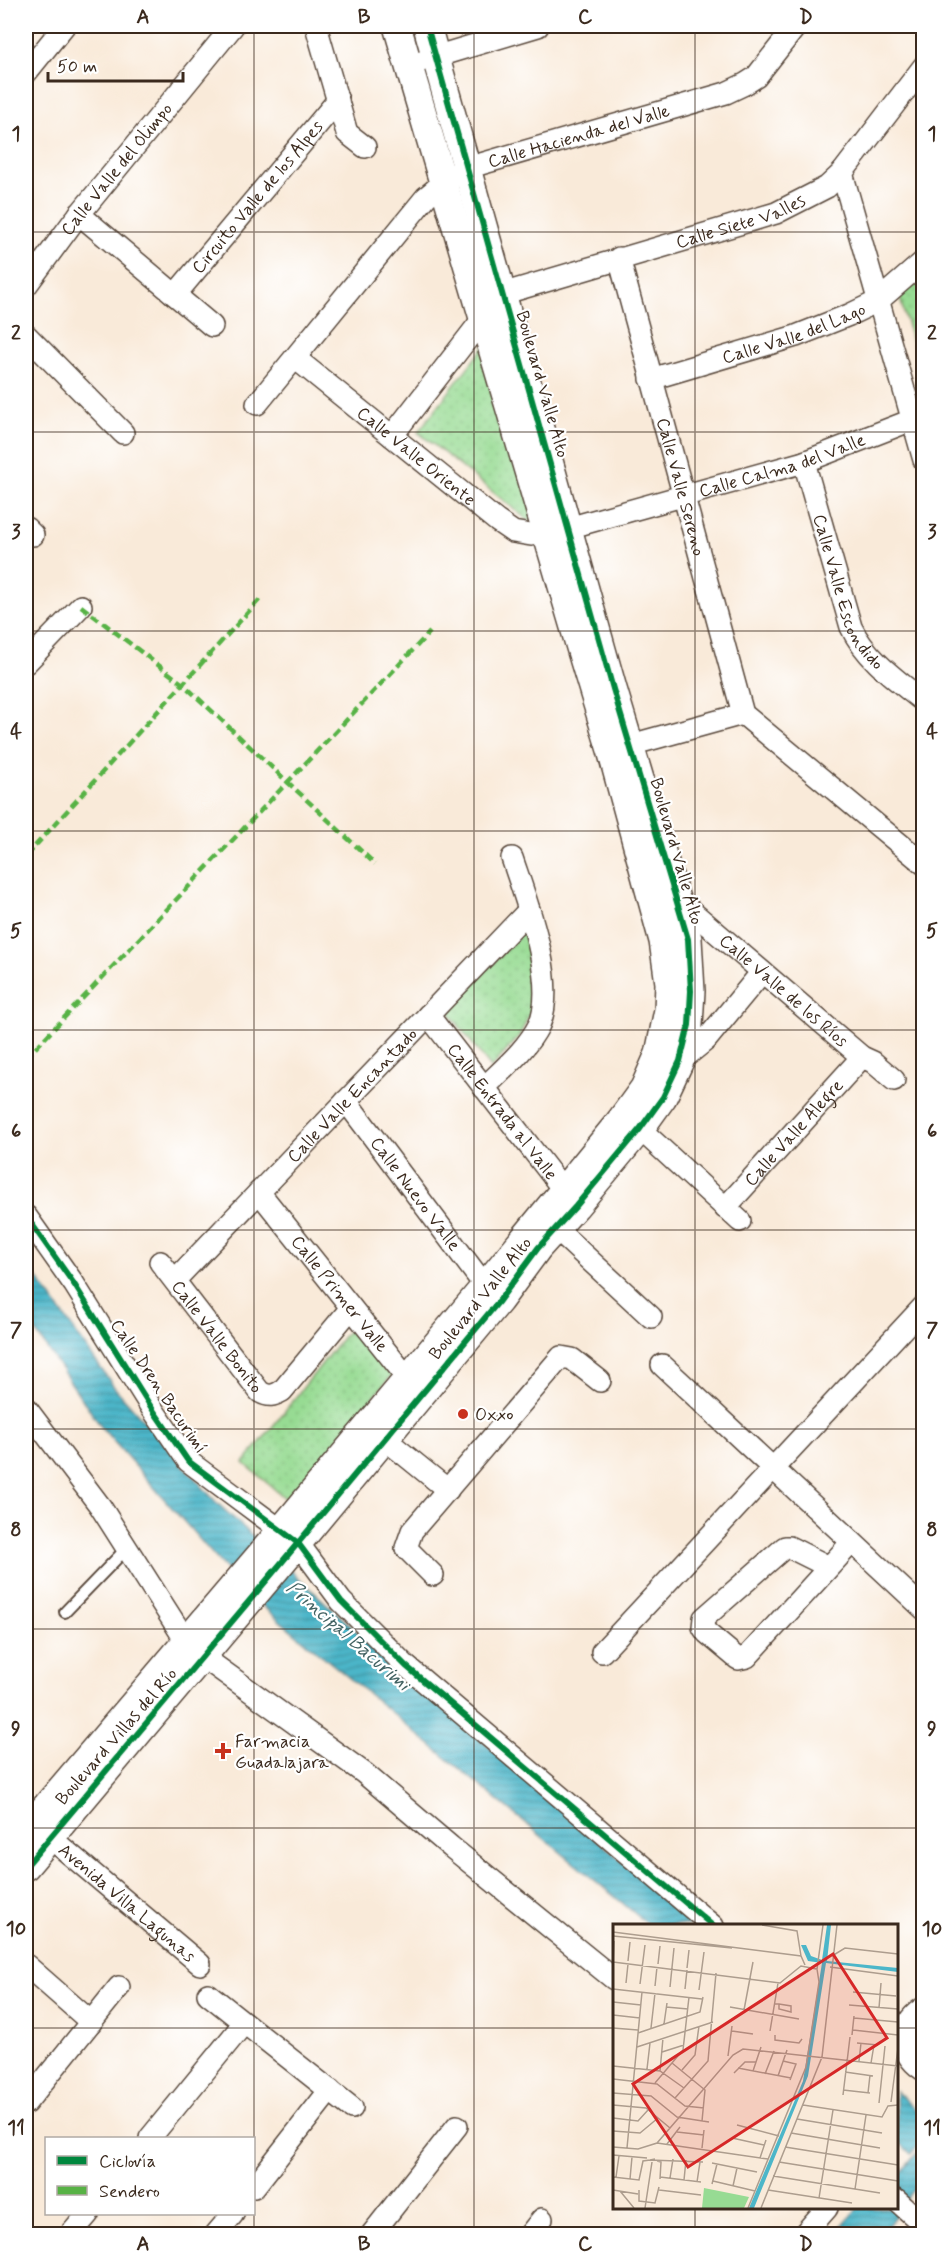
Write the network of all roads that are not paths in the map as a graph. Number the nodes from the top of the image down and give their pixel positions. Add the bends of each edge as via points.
1 (64, 26) edge
2 (233, 26) edge
3 (316, 26) edge
4 (397, 26) edge
5 (427, 26) edge
6 (538, 26) edge
7 (796, 26) edge
8 (436, 57) junction
9 (408, 65) junction
10 (924, 66) edge
11 (26, 73) edge
12 (338, 100) junction
13 (365, 147) dead end
14 (466, 168) junction
15 (842, 173) junction
16 (443, 183) junction
17 (79, 214) junction
18 (619, 258) junction
19 (919, 273) edge
20 (26, 286) edge
21 (502, 294) junction
22 (176, 295) junction
23 (878, 301) junction
24 (483, 321) junction
25 (212, 326) dead end
26 (26, 335) edge
27 (295, 358) junction
28 (651, 379) junction
29 (257, 404) dead end
30 (912, 420) junction
31 (123, 433) dead end
32 (392, 436) junction
33 (924, 460) edge
34 (804, 462) junction
35 (683, 495) junction
36 (557, 531) junction
37 (81, 606) dead end
38 (26, 663) edge
39 (924, 702) edge
40 (743, 714) junction
41 (621, 747) junction
42 (512, 858) dead end
43 (924, 864) edge
44 (676, 898) junction
45 (529, 910) junction
46 (762, 972) junction
47 (428, 1015) junction
48 (862, 1057) junction
49 (681, 1061) junction
50 (894, 1080) dead end
51 (484, 1088) junction
52 (346, 1101) junction
53 (640, 1129) junction
54 (259, 1192) junction
55 (569, 1198) junction
56 (26, 1216) edge
57 (556, 1229) junction
58 (160, 1262) dead end
59 (175, 1280) junction
60 (485, 1286) junction
61 (924, 1306) edge
62 (351, 1308) junction
63 (651, 1317) dead end
64 (662, 1365) dead end
65 (600, 1381) dead end
66 (414, 1386) junction
67 (26, 1408) edge
68 (384, 1439) junction
69 (772, 1468) junction
70 (447, 1490) junction
71 (285, 1542) junction
72 (852, 1542) junction
73 (126, 1549) junction
74 (828, 1567) junction
75 (433, 1575) dead end
76 (924, 1609) edge
77 (65, 1611) dead end
78 (220, 1619) joint
79 (194, 1649) junction
80 (602, 1652) dead end
81 (33, 1827) edge
82 (26, 1866) edge
83 (711, 1924) edge
84 (200, 1964) dead end
85 (26, 1965) edge
86 (613, 1977) edge
87 (119, 1987) dead end
88 (208, 1994) dead end
89 (924, 2011) edge
90 (91, 2022) junction
91 (244, 2023) junction
92 (910, 2055) edge
93 (330, 2090) junction
94 (26, 2103) edge
95 (352, 2108) dead end
96 (457, 2126) dead end
97 (152, 2137) edge
98 (255, 2186) edge
99 (826, 2209) edge
100 (87, 2215) edge
101 (232, 2215) edge
102 (71, 2235) edge
103 (216, 2235) edge
104 (372, 2235) edge
105 (804, 2235) edge

1 - 11 street
2 - 17 street, Calle Valle del Olimpo
3 - 12 street, Circuito Valle de los Alpes
4 - 9 street, Boulevard Valle Alto
5 - 8 street, Boulevard Valle Alto
6 - 8 street
7 - 14 street, Calle Hacienda del Valle via 756,76 726,93
8 - 9 street
8 - 14 street, Boulevard Valle Alto
9 - 16 street, Boulevard Valle Alto
10 - 15 street, Calle Siete Valles
12 - 13 street, Circuito Valle de los Alpes via 347,133
12 - 22 street, Circuito Valle de los Alpes
14 - 16 street, Calle Hacienda del Valle
14 - 21 street, Boulevard Valle Alto
15 - 18 street, Calle Siete Valles via 827,187 776,213
15 - 23 street
16 - 24 street, Boulevard Valle Alto
16 - 27 street, Calle Hacienda del Valle via 426,197
17 - 20 street, Calle Valle del Olimpo
17 - 22 street
18 - 21 street, Calle Siete Valles
18 - 28 street, Calle Valle Sereno
19 - 23 street, Calle Valle del Lago
21 - 24 street
21 - 36 street, Boulevard Valle Alto
22 - 25 street
23 - 28 street, Calle Valle del Lago via 796,336
23 - 30 street
24 - 32 street
24 - 36 street, Boulevard Valle Alto
26 - 31 street
27 - 29 street, Calle Hacienda del Valle
27 - 32 street, Calle Valle Oriente
28 - 35 street, Calle Valle Sereno
30 - 33 street
30 - 34 street, Calle Calma del Valle
32 - 36 street, Calle Valle Oriente via 513,532 531,535
34 - 35 street, Calle Calma del Valle
34 - 39 street, Calle Valle Escondido via 851,627 859,643 879,664
35 - 36 street, Calle Calma del Valle
35 - 40 street, Calle Valle Sereno
36 - 41 street, Boulevard Valle Alto via 613,689
37 - 38 street
40 - 41 street
40 - 43 street
41 - 44 street, Boulevard Valle Alto
41 - 55 street, Boulevard Valle Alto via 663,941 668,1010 659,1054 644,1088
42 - 45 street
44 - 46 street, Calle Valle de los Ríos
44 - 49 street, Boulevard Valle Alto via 688,939 691,991
45 - 47 street, Calle Valle Encantado
45 - 51 street via 543,968 544,1002 539,1024 525,1046
46 - 48 street, Calle Valle de los Ríos
46 - 49 street via 706,1040
47 - 51 street, Calle Entrada al Valle
47 - 52 street, Calle Valle Encantado
48 - 50 street, Calle Valle de los Ríos
48 - 53 street, Calle Valle Alegre via 732,1214
49 - 53 street, Boulevard Valle Alto via 663,1097
51 - 55 street, Calle Entrada al Valle
52 - 54 street, Calle Valle Encantado
52 - 60 street, Calle Nuevo Valle
53 - 55 street, Boulevard Valle Alto
54 - 59 street, Calle Valle Encantado
54 - 62 street, Calle Primer Valle
55 - 57 street, Boulevard Valle Alto
55 - 60 street, Boulevard Valle Alto
56 - 71 street, Calle Dren Bacurimí via 188,1461
57 - 63 street
57 - 66 street, Boulevard Valle Alto via 499,1301
58 - 59 street, Calle Valle Bonito
59 - 62 street, Calle Valle Bonito via 260,1392 268,1396 282,1391
60 - 66 street, Boulevard Valle Alto
61 - 69 street
62 - 66 street, Calle Primer Valle
64 - 69 street
65 - 70 street via 572,1359 561,1357
66 - 68 street, Boulevard Valle Alto
66 - 71 street, Boulevard Valle Alto
67 - 73 street via 100,1506
68 - 70 street
68 - 71 street, Boulevard Valle Alto
69 - 72 street
69 - 80 street
70 - 75 street via 412,1531 406,1548
71 - 78 street, Boulevard Valle Alto
71 - 83 street, Calle Dren Bacurimí via 406,1666
72 - 74 street
72 - 76 street
73 - 77 lane
73 - 79 street
74 - 74 street via 743,1659 738,1659 702,1627 704,1618 785,1547
78 - 79 street, Boulevard Villas del Río
79 - 81 street, Boulevard Villas del Río
79 - 81 street, Boulevard Villas del Río via 70,1777
79 - 86 street via 364,1773
81 - 82 street, Boulevard Villas del Río
81 - 84 street, Avenida Villa Lagunas
85 - 90 street
87 - 90 street
88 - 91 street
89 - 92 street via 910,2024 906,2034
90 - 94 street
91 - 93 street
91 - 97 street
93 - 95 street
93 - 98 street
96 - 104 street
99 - 105 street
100 - 102 street
101 - 103 street

